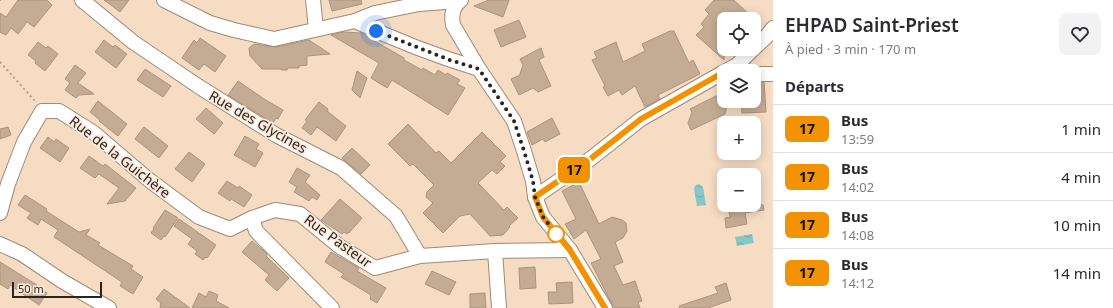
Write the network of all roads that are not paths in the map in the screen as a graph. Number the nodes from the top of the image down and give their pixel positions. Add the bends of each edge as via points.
1 (82, 0) edge
2 (313, 0) edge
3 (167, 1) edge
4 (460, 1) edge
5 (355, 21) junction
6 (773, 28) edge
7 (316, 29) junction
8 (761, 42) edge
9 (747, 56) edge
10 (739, 64) edge
11 (479, 69) junction
12 (761, 74) edge
13 (773, 74) edge
14 (717, 79) edge
15 (535, 197) junction
16 (0, 213) edge
17 (252, 218) junction
18 (0, 244) edge
19 (570, 250) junction
20 (495, 251) junction
21 (420, 256) junction
22 (108, 308) edge
23 (332, 308) edge
24 (499, 308) edge
25 (605, 308) edge

1 - 21 street, Rue des Glycines via 133,42 198,86 276,135 341,168 396,216
2 - 7 street
3 - 7 street via 210,23 274,39
4 - 5 street via 419,4 375,13
4 - 11 street via 453,10 453,25
5 - 7 street
5 - 11 street via 412,46
6 - 8 street
9 - 10 street
11 - 15 street via 514,121 533,181
12 - 13 street
14 - 15 street via 641,119 589,160
15 - 19 street via 543,217
16 - 17 street, Rue de la Guichère via 24,142 42,110 60,111 94,133 149,180 199,216 230,229
17 - 21 street, Rue Pasteur via 275,210 300,214 339,246 375,268
17 - 23 street via 256,231
18 - 22 street via 22,254
19 - 20 street, Rue Pasteur
19 - 25 street
20 - 21 street, Rue Pasteur
20 - 24 street

